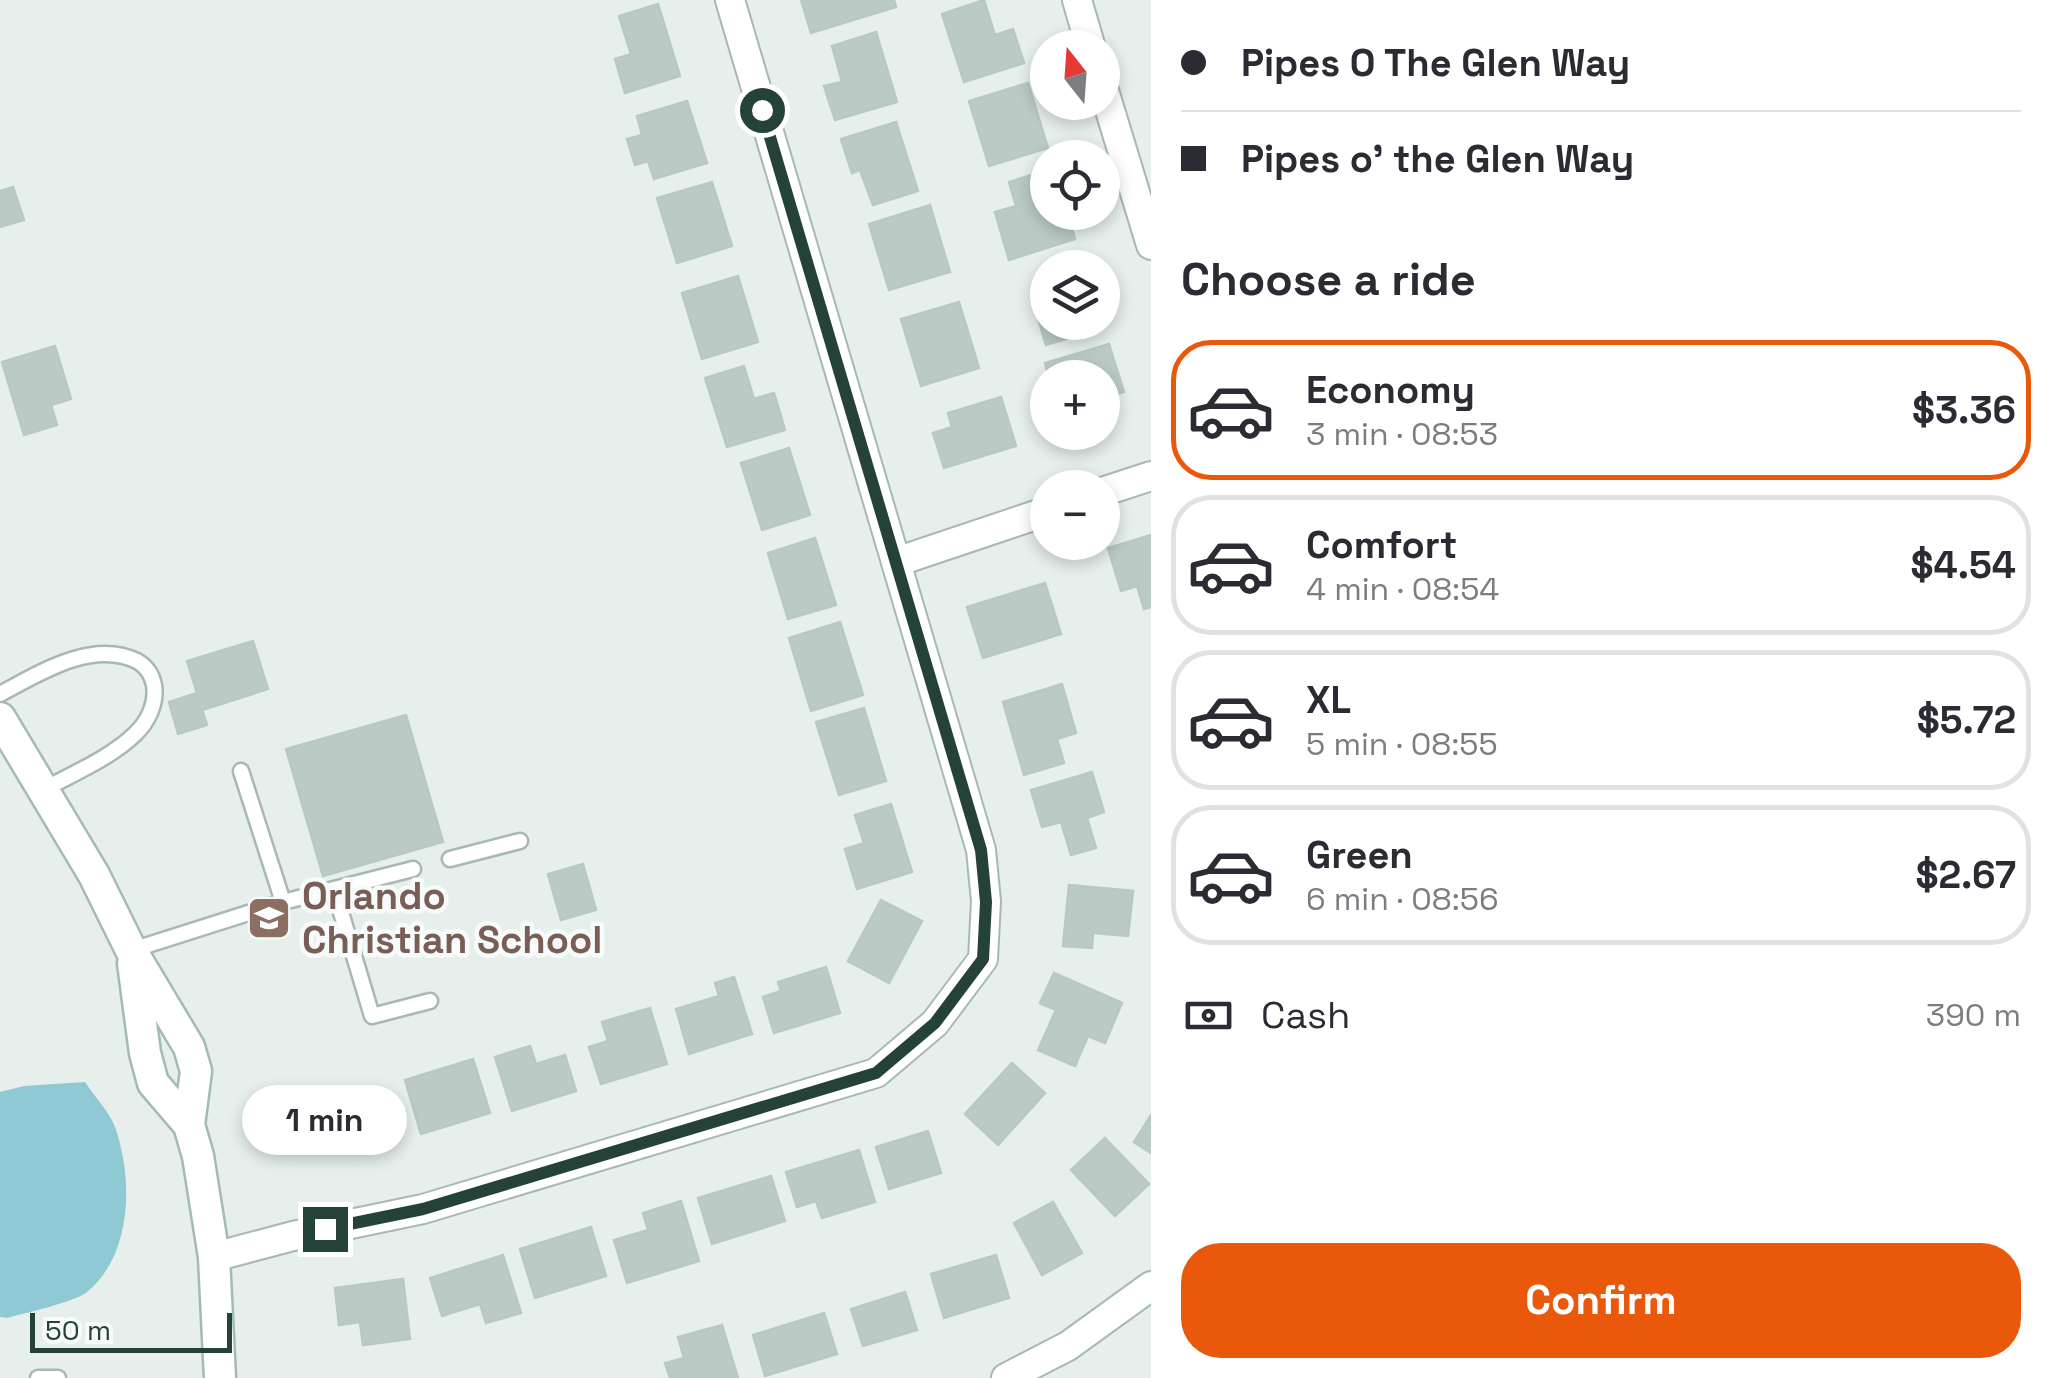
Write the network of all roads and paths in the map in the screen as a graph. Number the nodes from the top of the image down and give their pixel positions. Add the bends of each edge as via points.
1 (730, 0) edge
2 (1077, 0) edge
3 (1086, 30) edge
4 (1120, 120) edge
5 (1139, 159) edge
6 (1151, 245) edge
7 (1151, 476) edge
8 (1120, 486) edge
9 (1030, 517) edge
10 (896, 562) junction
11 (0, 694) edge
12 (0, 718) edge
13 (241, 771) dead end
14 (44, 790) junction
15 (520, 842) dead end
16 (450, 859) dead end
17 (413, 869) dead end
18 (334, 888) junction
19 (282, 902) junction
20 (131, 950) junction
21 (430, 1001) dead end
22 (190, 1125) junction
23 (214, 1257) junction
24 (1151, 1286) edge
25 (220, 1378) edge
26 (1006, 1378) edge

1 - 10 street
2 - 3 street
4 - 5 street
5 - 6 street
7 - 8 street
9 - 10 street
10 - 23 street via 981,850 986,902 983,959 935,1023 876,1073 423,1209
11 - 14 lane via 48,668 106,653 144,665 154,682 155,699 136,734
12 - 14 main road
13 - 19 lane
14 - 20 main road
15 - 16 lane
17 - 18 lane
18 - 19 lane
18 - 21 lane via 372,1016
19 - 20 lane
20 - 22 main road via 153,1082
20 - 22 main road via 189,1047 196,1071
22 - 23 main road
23 - 25 main road
24 - 26 street via 1068,1346

